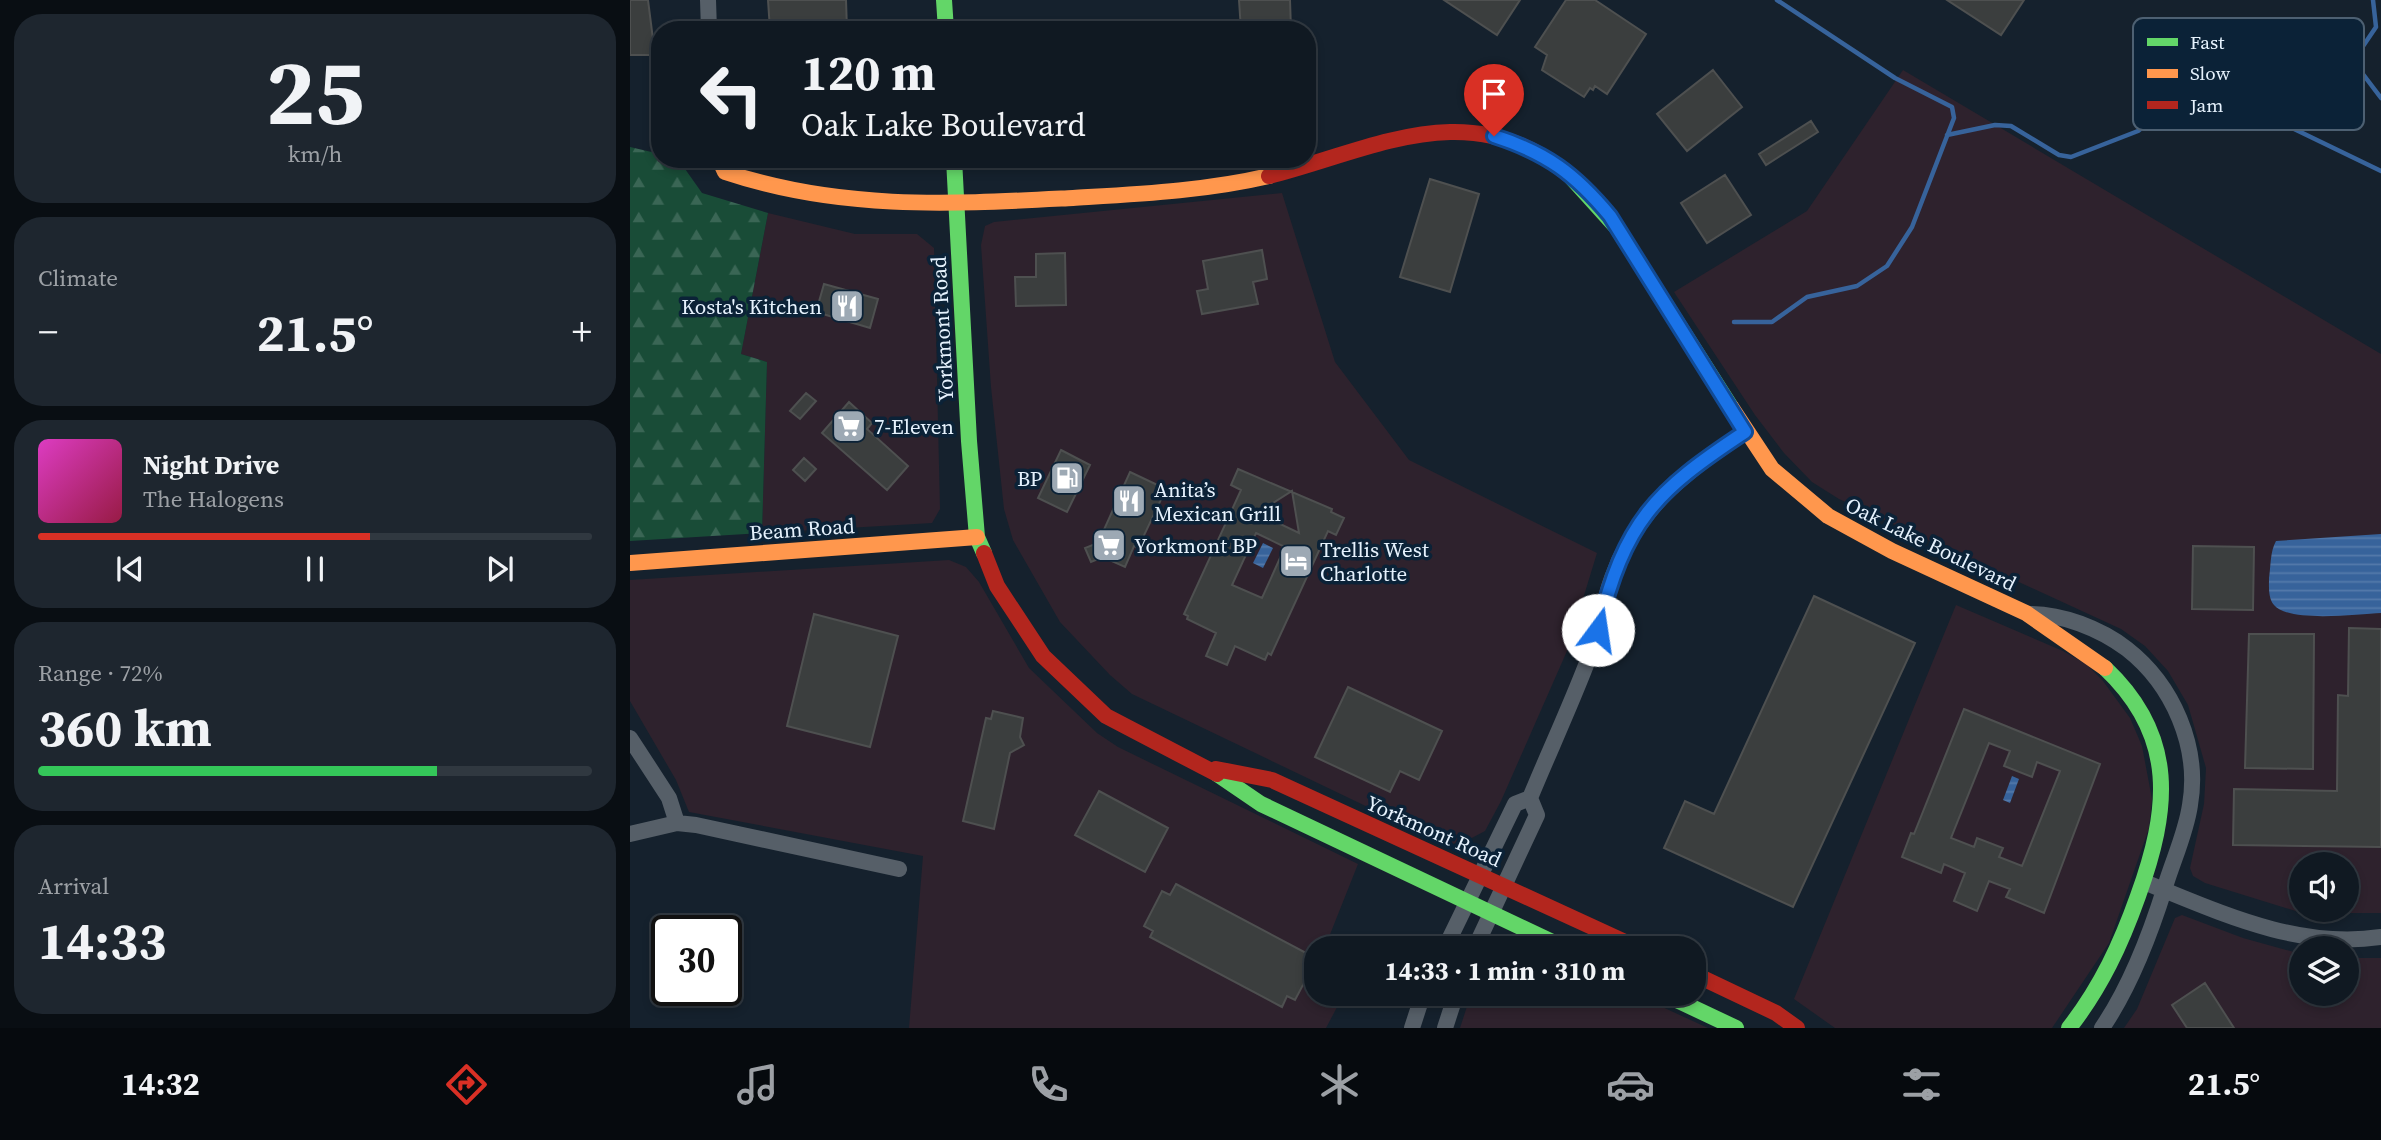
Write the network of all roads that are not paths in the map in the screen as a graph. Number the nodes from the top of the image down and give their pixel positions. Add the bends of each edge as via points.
1 (708, 0) edge
2 (944, 0) edge
3 (709, 21) edge
4 (945, 21) edge
5 (1316, 163) edge
6 (722, 168) edge
7 (954, 168) edge
8 (1301, 168) edge
9 (956, 203) junction
10 (1745, 432) junction
11 (977, 537) junction
12 (630, 563) edge
13 (2028, 614) junction
14 (630, 738) edge
15 (1208, 768) junction
16 (1530, 798) junction
17 (677, 823) junction
18 (630, 834) edge
19 (900, 869) dead end
20 (1479, 874) junction
21 (2144, 882) junction
22 (1504, 886) junction
23 (2164, 890) junction
24 (1466, 903) junction
25 (1491, 914) junction
26 (1451, 936) edge
27 (1481, 936) edge
28 (1539, 936) edge
29 (1612, 936) edge
30 (2381, 937) edge
31 (1706, 980) edge
32 (1419, 1006) edge
33 (1452, 1006) edge
34 (1689, 1006) edge
35 (1412, 1028) edge
36 (1445, 1028) edge
37 (1736, 1028) edge
38 (1797, 1028) edge
39 (2069, 1028) edge
40 (2102, 1028) edge

1 - 3 street
2 - 4 street
5 - 10 street, Oak Lake Boulevard via 1395,135 1441,129 1494,136 1555,162 1610,216
6 - 9 street, Oak Lake Boulevard via 750,182 834,200
7 - 9 street, Yorkmont Road
8 - 9 street, Oak Lake Boulevard via 1155,195
9 - 11 street, Yorkmont Road
10 - 13 street, Oak Lake Boulevard via 1770,467 1825,516
10 - 16 street via 1666,489 1630,538 1611,580 1588,661
11 - 12 street, Beam Road
11 - 15 street, Yorkmont Road via 1018,622 1051,665 1106,716
13 - 21 street, Oak Lake Boulevard via 2112,670 2148,727 2164,797 2159,840
13 - 23 street, Oak Lake Boulevard via 2059,617 2120,644 2154,675 2178,715 2191,758 2190,806
14 - 17 street via 657,775
15 - 20 street, Yorkmont Road via 1272,780
15 - 24 street, Yorkmont Road via 1261,804
16 - 20 street via 1515,804
16 - 22 street via 1537,815
17 - 18 street
17 - 19 street
20 - 22 street, Yorkmont Road
20 - 24 street
21 - 23 street
21 - 39 street, Oak Lake Boulevard via 2110,971
22 - 25 street
22 - 29 street, Yorkmont Road
23 - 30 street via 2304,937 2350,941
23 - 40 street, Oak Lake Boulevard via 2120,998
24 - 25 street, Yorkmont Road
24 - 26 street
25 - 27 street
25 - 28 street, Yorkmont Road
31 - 38 street
32 - 35 street
33 - 36 street
34 - 37 street

